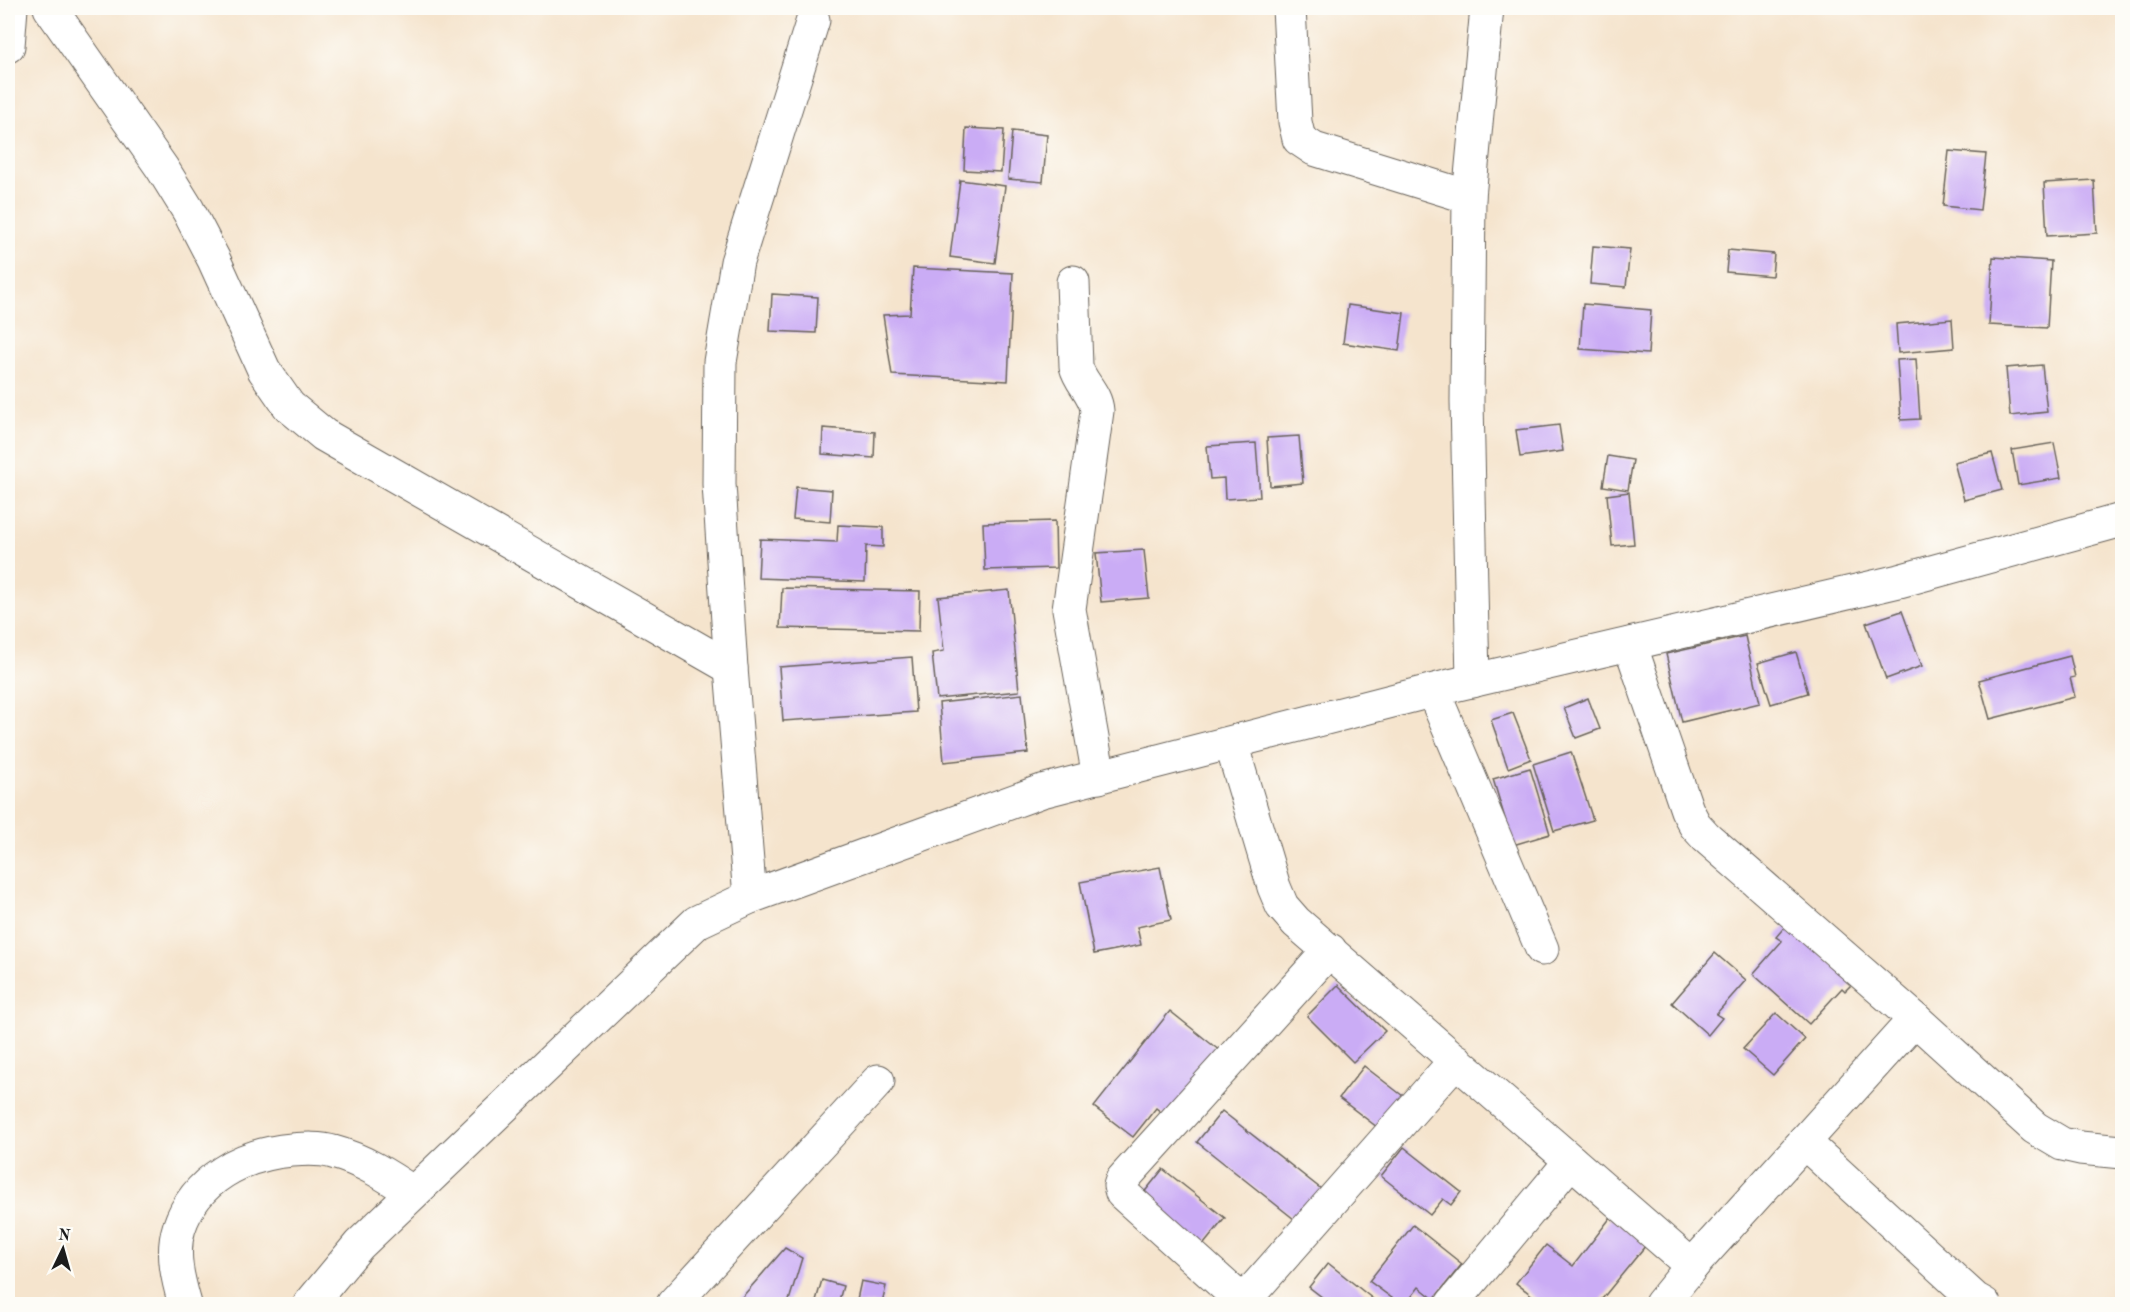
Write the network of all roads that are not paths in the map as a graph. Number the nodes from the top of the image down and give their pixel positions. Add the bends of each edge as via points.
1 (11, 8) edge
2 (50, 8) edge
3 (1288, 8) edge
4 (1488, 8) edge
5 (813, 20) dead end
6 (8, 46) edge
7 (1468, 197) junction
8 (1073, 282) dead end
9 (2122, 520) edge
10 (1630, 644) junction
11 (731, 668) junction
12 (1473, 681) junction
13 (1433, 691) junction
14 (1231, 743) junction
15 (1099, 777) junction
16 (750, 897) junction
17 (1542, 949) dead end
18 (1330, 950) junction
19 (1915, 1019) junction
20 (1456, 1060) junction
21 (878, 1081) dead end
22 (1804, 1142) junction
23 (2122, 1152) edge
24 (1571, 1161) junction
25 (413, 1193) junction
26 (1692, 1266) junction
27 (1242, 1303) edge
28 (313, 1304) edge
29 (185, 1305) edge
30 (673, 1305) edge
31 (1452, 1305) edge
32 (1661, 1305) edge
33 (1984, 1305) edge

1 - 6 street
2 - 11 street via 188,210 264,370 289,406 324,435
3 - 7 street via 1299,139 1314,149
4 - 7 street
5 - 11 street via 737,262 720,362 719,484
7 - 12 street via 1467,401
8 - 15 street via 1076,366 1078,376 1094,396 1097,411 1069,609
9 - 10 street via 1899,581
10 - 12 street
10 - 19 street via 1695,825
11 - 16 street
12 - 13 street
13 - 14 street
13 - 17 street
14 - 15 street
14 - 18 street via 1282,906
15 - 16 street via 1042,792
16 - 25 street via 697,922
18 - 20 street
18 - 27 street via 1120,1186 1122,1193
19 - 22 street
19 - 23 street via 2049,1138 2080,1148
20 - 24 street
20 - 27 street
21 - 30 street
22 - 26 street
22 - 33 street
24 - 26 street
24 - 31 street
25 - 28 street via 359,1245
25 - 29 street via 380,1171 331,1151 272,1152 242,1162 217,1175 199,1192 178,1230 175,1252
26 - 32 street

